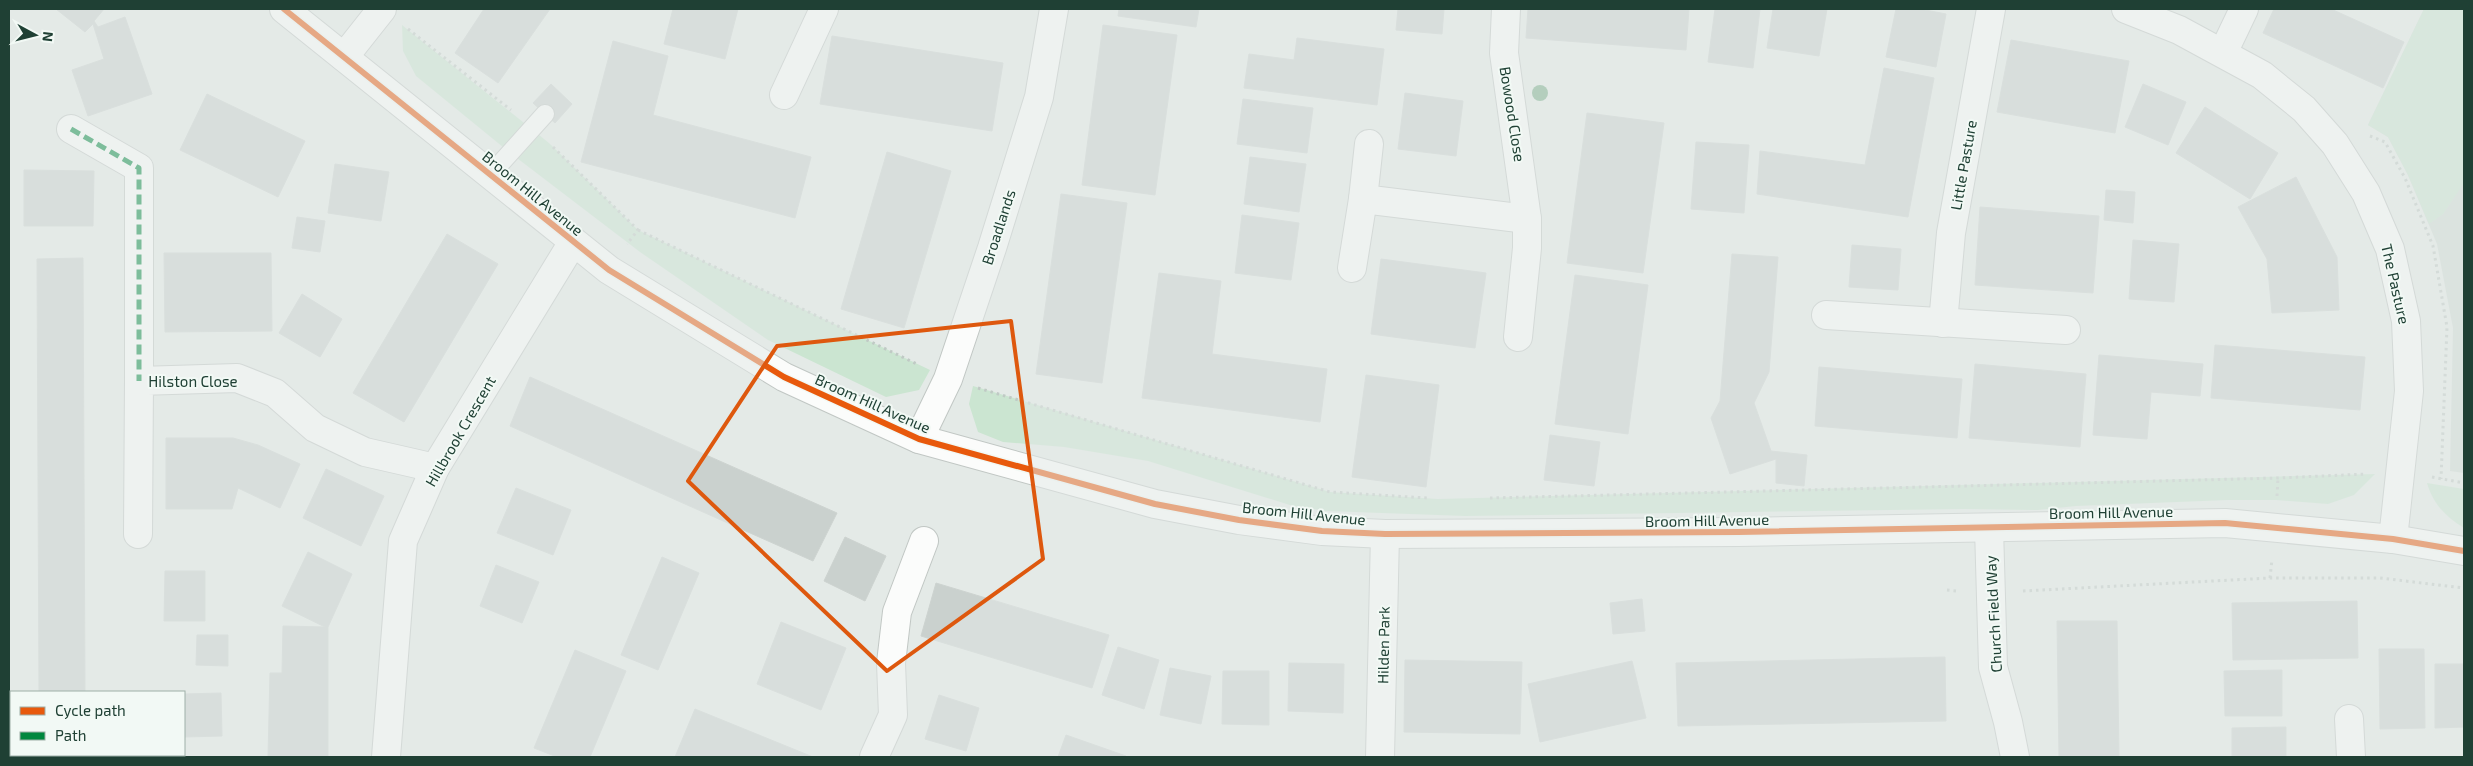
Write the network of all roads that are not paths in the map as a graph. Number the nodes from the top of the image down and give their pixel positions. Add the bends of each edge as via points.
1 (284, 9) edge
2 (382, 9) edge
3 (824, 9) edge
4 (1506, 9) edge
5 (1991, 9) edge
6 (2126, 9) edge
7 (2244, 9) edge
8 (1049, 10) edge
9 (2222, 52) junction
10 (344, 57) junction
11 (784, 95) dead end
12 (545, 114) dead end
13 (71, 129) dead end
14 (1370, 144) dead end
15 (491, 174) junction
16 (1363, 199) junction
17 (1527, 219) junction
18 (573, 242) junction
19 (1352, 268) dead end
20 (1826, 315) dead end
21 (1943, 323) junction
22 (2066, 330) dead end
23 (1518, 337) dead end
24 (139, 381) junction
25 (918, 438) junction
26 (435, 468) junction
27 (1989, 528) junction
28 (138, 534) dead end
29 (1386, 534) junction
30 (2393, 539) junction
31 (924, 541) dead end
32 (2464, 551) edge
33 (2349, 719) dead end
34 (386, 757) edge
35 (874, 757) edge
36 (1380, 757) edge
37 (2016, 757) edge
38 (2350, 757) edge

1 - 10 street, Broom Hill Avenue
2 - 10 street
3 - 11 street
4 - 17 street, Bowood Close via 1504,53
5 - 21 street, Little Pasture via 1951,233
6 - 9 street, The Pasture via 2179,30
7 - 9 street
8 - 25 street, Broadlands via 1039,97 948,379
9 - 30 street, The Pasture via 2262,74 2304,109 2335,144 2366,193 2390,249 2406,321 2409,390
10 - 15 street, Broom Hill Avenue
12 - 15 lane
13 - 24 street, Hilston Close via 139,168
14 - 16 street
15 - 18 street, Broom Hill Avenue
16 - 17 street
16 - 19 street
17 - 23 street, Bowood Close
18 - 25 street, Broom Hill Avenue via 609,270 784,377
18 - 26 street, Hillbrook Crescent
20 - 21 street
21 - 22 street
24 - 26 street, Hilston Close via 238,378 275,393 315,428 365,452
24 - 28 street, Hilston Close
25 - 29 street, Broom Hill Avenue via 1155,504 1322,531
26 - 34 street, Hillbrook Crescent via 403,542
27 - 29 street, Broom Hill Avenue
27 - 30 street, Broom Hill Avenue via 2225,523
27 - 37 street, Church Field Way via 1992,667
29 - 36 street, Hilden Park
30 - 32 street, Broom Hill Avenue
31 - 35 street via 897,612 891,663 893,715
33 - 38 street

